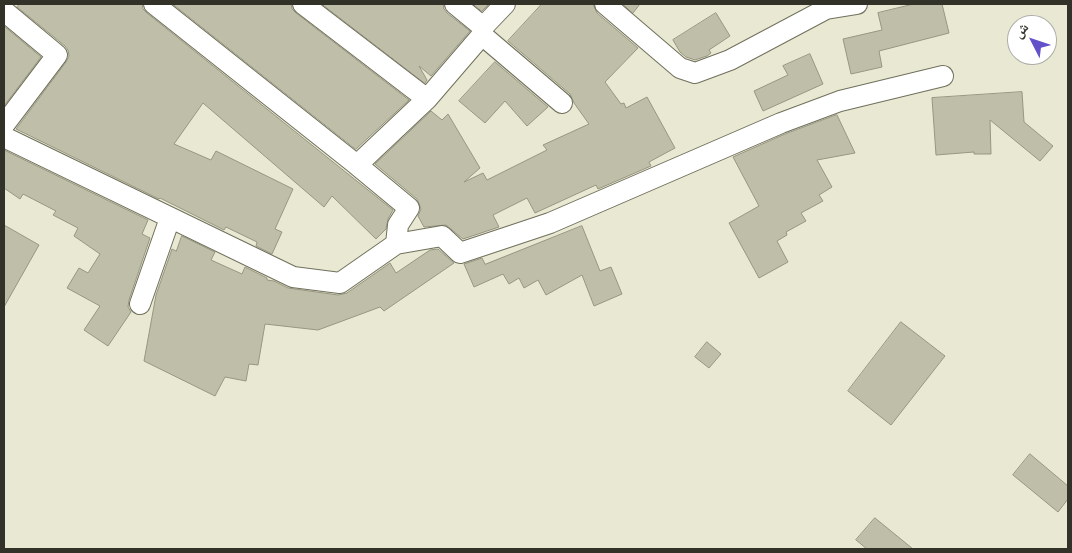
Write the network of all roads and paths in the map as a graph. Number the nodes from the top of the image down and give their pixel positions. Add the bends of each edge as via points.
1 (154, 4) edge
2 (303, 4) edge
3 (455, 4) edge
4 (505, 4) edge
5 (605, 4) edge
6 (857, 4) edge
7 (822, 7) edge
8 (4, 11) edge
9 (483, 31) junction
10 (943, 76) dead end
11 (427, 99) junction
12 (562, 102) dead end
13 (4, 125) edge
14 (4, 137) edge
15 (357, 165) junction
16 (170, 218) junction
17 (396, 244) junction
18 (140, 304) dead end

1 - 15 street
2 - 11 street
3 - 9 street
4 - 9 street
5 - 7 street via 680,68 695,74 730,60
6 - 7 street
8 - 13 street via 57,54
9 - 11 street
9 - 12 street
10 - 17 street via 840,101 781,123 550,223 460,253 442,236
11 - 15 street
14 - 16 street
15 - 17 street via 409,208 398,225
16 - 17 street via 292,277 340,283
16 - 18 street

